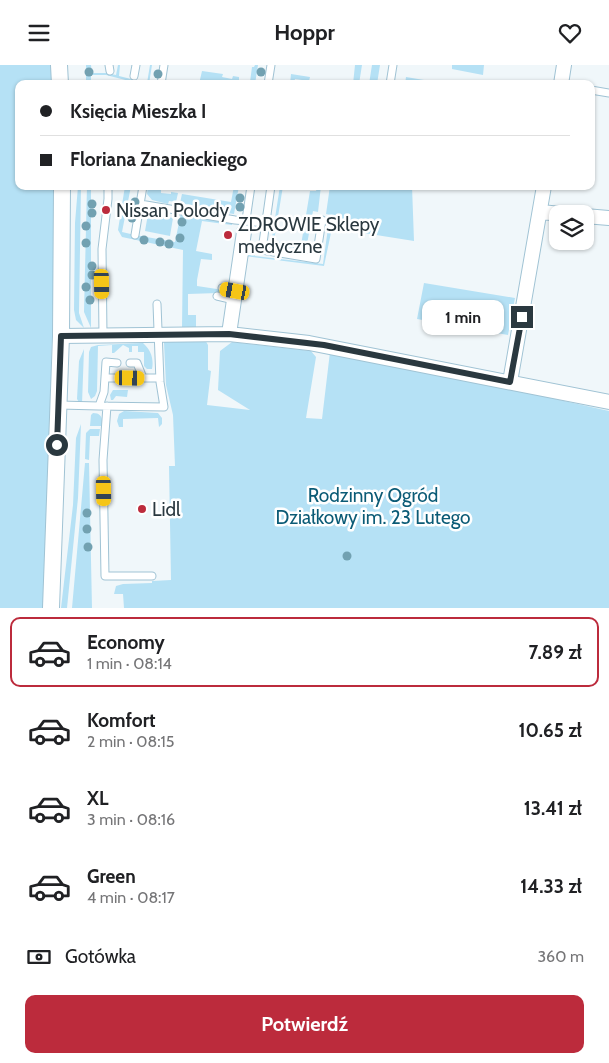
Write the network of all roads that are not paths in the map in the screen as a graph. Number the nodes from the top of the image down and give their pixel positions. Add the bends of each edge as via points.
1 (59, 65) edge
2 (136, 65) edge
3 (164, 65) edge
4 (271, 65) edge
5 (393, 65) edge
6 (564, 65) edge
7 (134, 76) dead end
8 (60, 80) edge
9 (162, 80) edge
10 (269, 80) edge
11 (391, 80) edge
12 (562, 80) edge
13 (595, 91) edge
14 (609, 93) edge
15 (62, 190) edge
16 (108, 190) edge
17 (142, 190) edge
18 (250, 190) edge
19 (270, 190) edge
20 (543, 190) edge
21 (140, 204) junction
22 (540, 212) junction
23 (549, 213) edge
24 (594, 217) edge
25 (609, 218) edge
26 (322, 220) dead end
27 (265, 223) junction
28 (245, 226) junction
29 (135, 235) dead end
30 (230, 293) junction
31 (217, 296) dead end
32 (157, 304) dead end
33 (158, 334) junction
34 (229, 334) junction
35 (103, 335) junction
36 (61, 336) junction
37 (116, 363) dead end
38 (130, 363) dead end
39 (105, 378) junction
40 (116, 378) dead end
41 (130, 378) dead end
42 (143, 378) junction
43 (159, 378) junction
44 (510, 382) junction
45 (609, 402) edge
46 (58, 405) junction
47 (99, 406) junction
48 (107, 406) junction
49 (152, 575) dead end
50 (52, 608) edge

1 - 8 street
2 - 7 lane
3 - 9 lane
4 - 10 lane
5 - 11 lane
6 - 12 street
13 - 14 lane
15 - 36 street
16 - 35 lane via 102,249
17 - 21 lane
18 - 28 lane
19 - 27 lane
20 - 22 street
21 - 28 lane via 235,220
21 - 29 lane
22 - 23 street
22 - 44 street
24 - 25 street
26 - 27 lane via 316,259 262,251
27 - 28 lane
28 - 30 street
30 - 31 lane
30 - 34 street
32 - 33 lane
33 - 34 street
33 - 35 street
33 - 43 lane
34 - 44 street via 324,345
35 - 36 street
36 - 46 street
37 - 39 lane via 106,362
38 - 42 lane via 137,363
39 - 40 lane
39 - 47 lane
41 - 42 lane
42 - 43 lane
43 - 48 lane via 164,407
44 - 45 street
46 - 47 lane
46 - 50 street
47 - 48 lane
48 - 49 lane via 103,460 105,576

